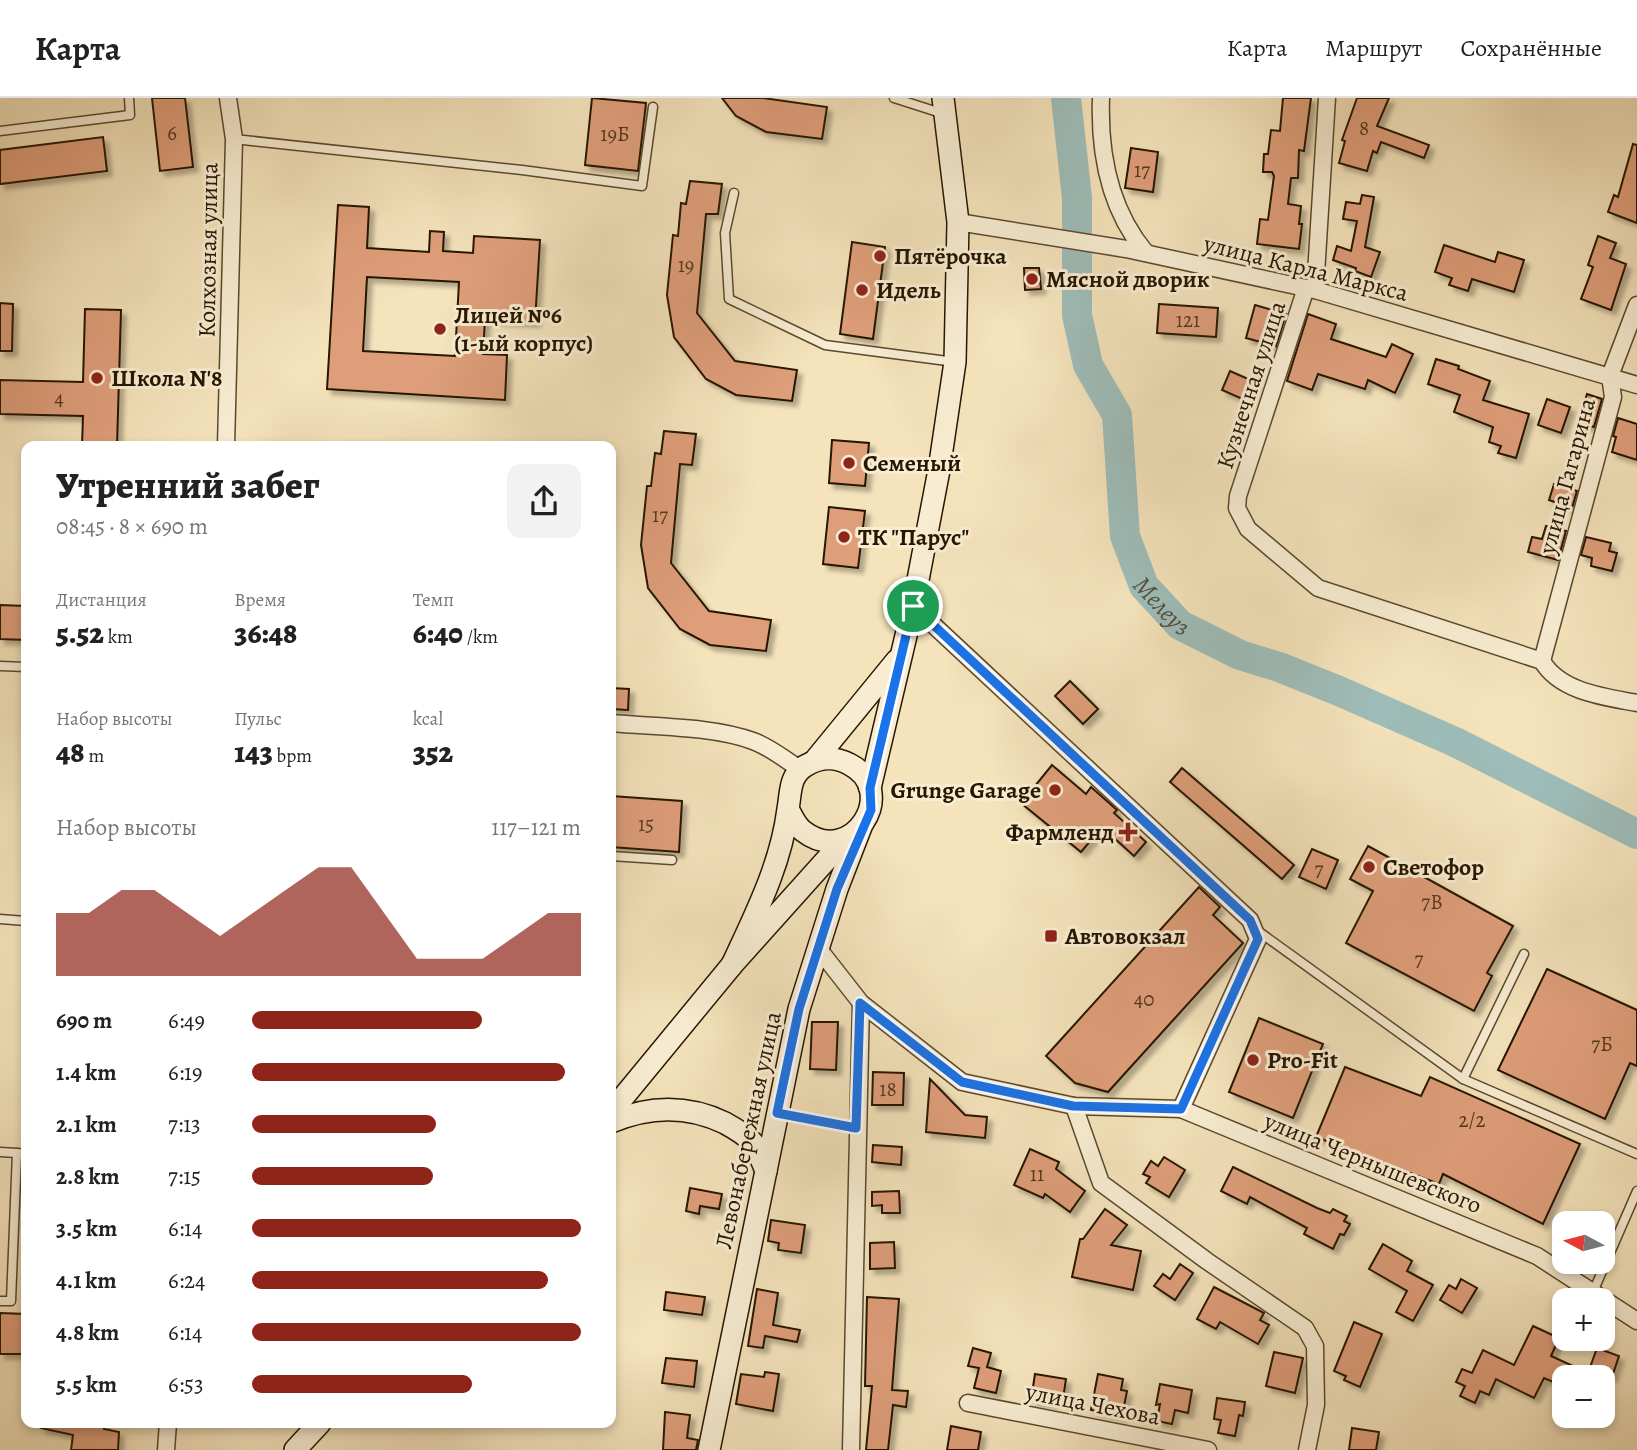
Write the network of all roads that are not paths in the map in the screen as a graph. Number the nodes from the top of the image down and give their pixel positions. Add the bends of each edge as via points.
1 (129, 98) edge
2 (228, 98) edge
3 (894, 98) edge
4 (1101, 98) edge
5 (1327, 98) edge
6 (944, 106) edge
7 (653, 107) dead end
8 (0, 131) edge
9 (234, 139) junction
10 (734, 193) dead end
11 (958, 222) junction
12 (1146, 253) junction
13 (1310, 289) junction
14 (1637, 305) edge
15 (955, 362) junction
16 (1610, 376) junction
17 (1637, 385) edge
18 (226, 441) edge
19 (913, 606) junction
20 (900, 655) junction
21 (1542, 661) junction
22 (0, 666) edge
23 (21, 667) edge
24 (1637, 703) edge
25 (616, 723) edge
26 (808, 764) junction
27 (870, 788) junction
28 (788, 809) junction
29 (853, 833) junction
30 (616, 856) edge
31 (673, 860) dead end
32 (0, 919) edge
33 (21, 921) edge
34 (1256, 930) junction
35 (818, 948) junction
36 (1524, 954) dead end
37 (732, 965) junction
38 (860, 1003) junction
39 (1463, 1079) junction
40 (616, 1106) edge
41 (1073, 1106) junction
42 (1181, 1109) junction
43 (777, 1113) junction
44 (616, 1120) edge
45 (856, 1128) junction
46 (0, 1152) edge
47 (21, 1154) edge
48 (1637, 1154) edge
49 (21, 1167) edge
50 (766, 1171) junction
51 (1637, 1191) edge
52 (1587, 1288) edge
53 (1595, 1288) edge
54 (0, 1301) edge
55 (1615, 1306) edge
56 (1637, 1321) edge
57 (968, 1403) dead end
58 (168, 1428) edge
59 (315, 1428) edge
60 (166, 1450) edge
61 (295, 1450) edge
62 (709, 1450) edge
63 (851, 1450) edge
64 (1209, 1450) edge
65 (1307, 1450) edge

1 - 8 lane via 130,115
2 - 9 street, Колхозная улица
3 - 6 lane
4 - 12 street via 1105,162 1120,213
5 - 13 street, Кузнечная улица
6 - 11 main road
7 - 9 lane via 642,186
9 - 18 street, Колхозная улица
10 - 15 lane via 725,233 729,299 825,345
11 - 12 street, улица Карла Маркса
11 - 15 main road
12 - 13 street, улица Карла Маркса
13 - 16 street, улица Карла Маркса
13 - 21 street, Кузнечная улица via 1238,496 1237,508 1248,529 1318,588
14 - 16 street, улица Гагарина
15 - 19 main road
16 - 17 street, улица Карла Маркса
16 - 21 street, улица Гагарина via 1613,397
19 - 20 main road
19 - 34 street
20 - 26 main road
20 - 27 main road
21 - 24 street via 1549,674 1566,683
22 - 23 lane
25 - 26 street via 720,733 751,740
26 - 27 main road via 838,758 859,768
26 - 28 main road via 789,789
27 - 29 main road via 871,810
28 - 29 main road via 801,830 822,841
28 - 37 main road via 771,880
29 - 35 main road, Левонабережная улица
29 - 37 main road
30 - 31 lane
32 - 33 lane
34 - 39 lane
34 - 42 street via 1258,939
35 - 38 street, улица Чернышевского
35 - 43 main road, Левонабережная улица via 799,1009
36 - 39 lane
37 - 40 main road
38 - 41 street, улица Чернышевского via 962,1082
38 - 45 street
39 - 48 lane
41 - 42 street, улица Чернышевского
41 - 65 street via 1101,1184 1305,1328 1315,1346 1316,1405
42 - 52 street, улица Чернышевского via 1538,1256
43 - 45 lane
43 - 50 main road, Левонабережная улица
44 - 50 main road via 650,1110 707,1114 752,1142
45 - 63 street
46 - 47 lane
49 - 54 lane via 11,1301
50 - 62 main road, Левонабережная улица
51 - 53 lane
55 - 56 street, улица Чернышевского
57 - 64 street, улица Чехова
58 - 60 street
59 - 61 main road

